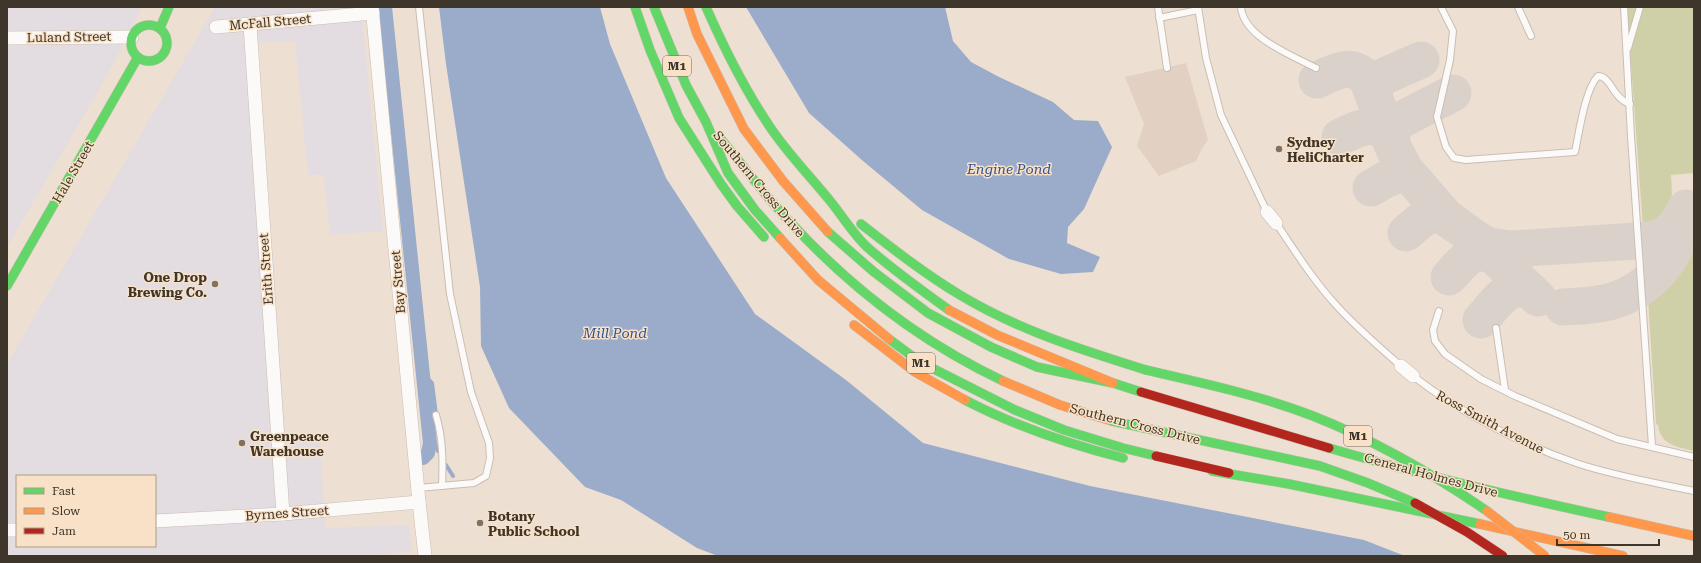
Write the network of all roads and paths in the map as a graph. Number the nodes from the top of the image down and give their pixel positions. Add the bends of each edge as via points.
1 (169, 7) edge
2 (419, 7) edge
3 (636, 7) edge
4 (654, 7) edge
5 (688, 7) edge
6 (706, 7) edge
7 (1158, 7) edge
8 (1242, 7) edge
9 (1441, 7) edge
10 (1518, 7) edge
11 (1624, 7) edge
12 (1640, 7) edge
13 (1198, 9) edge
14 (372, 10) edge
15 (1159, 18) junction
16 (250, 25) junction
17 (216, 27) dead end
18 (160, 28) junction
19 (1531, 36) dead end
20 (132, 37) junction
21 (7, 38) edge
22 (1627, 53) junction
23 (138, 57) junction
24 (1167, 68) dead end
25 (1316, 68) dead end
26 (1630, 104) junction
27 (706, 122) junction
28 (831, 202) junction
29 (1267, 212) joint
30 (1276, 223) joint
31 (771, 245) dead end
32 (7, 286) edge
33 (1439, 311) dead end
34 (847, 318) dead end
35 (1496, 328) dead end
36 (1401, 366) joint
37 (1413, 376) joint
38 (1113, 383) junction
39 (1504, 390) junction
40 (436, 415) dead end
41 (1652, 446) junction
42 (1694, 457) edge
43 (1128, 460) dead end
44 (1157, 466) dead end
45 (1229, 473) junction
46 (442, 486) junction
47 (418, 488) junction
48 (1694, 491) edge
49 (419, 502) junction
50 (283, 514) junction
51 (156, 522) edge
52 (1684, 533) junction
53 (1694, 536) edge
54 (1694, 539) edge
55 (426, 556) edge
56 (1502, 556) edge
57 (1545, 556) edge
58 (1623, 556) edge

1 - 18 main road
2 - 46 lane via 450,294 471,392 489,443 490,458 486,476 474,483
3 - 31 main road via 650,50 680,118 733,200
4 - 27 main road, M1 via 679,70
5 - 38 main road via 697,34 744,129 783,181 829,233 874,272 928,313 991,347 1037,366
6 - 28 main road, M1 via 721,41 770,127
7 - 15 lane
8 - 25 lane via 1242,15 1268,44
9 - 26 lane via 1453,31 1450,60 1437,117 1446,147 1454,158 1466,160 1575,152 1593,81 1598,76 1606,79 1622,102
10 - 19 lane
11 - 22 lane
12 - 22 lane
13 - 15 lane
13 - 29 lane, Ross Smith Avenue via 1206,58 1221,115
14 - 16 street, McFall Street
14 - 47 street, Bay Street
15 - 24 lane
16 - 17 street, McFall Street
16 - 50 street, Erith Street
18 - 20 main road via 144,25 134,32
18 - 23 main road via 166,38 166,49 163,54 148,61
20 - 21 street, Luland Street
20 - 23 main road via 131,48
22 - 26 lane
23 - 32 main road, Hale Street
26 - 41 lane
27 - 45 main road, M1 via 728,174 789,249 818,280 874,329 920,362 1016,410 1064,430 1123,448
27 - 56 main road, Southern Cross Drive / M1, bridge via 772,203 857,288 941,348 1002,381 1059,405 1112,421 1296,460 1347,475 1417,505
28 - 38 main road via 866,246 909,282 950,310 997,335
28 - 57 main road, M1, bridge via 932,276 976,304 1076,349 1146,370 1230,390 1335,425 1377,445 1449,486 1486,510
29 - 30 street, Ross Smith Avenue
30 - 36 lane, Ross Smith Avenue via 1308,271 1336,305
33 - 39 lane via 1433,330 1435,341 1445,354 1481,379
34 - 43 main road via 875,343 923,377 990,412 1052,439
35 - 39 lane
36 - 37 street, Ross Smith Avenue
37 - 48 lane, Ross Smith Avenue via 1466,411 1549,453 1609,473
38 - 52 main road, General Holmes Drive via 1388,465 1490,492
39 - 41 lane via 1617,439
40 - 46 lane via 441,430
41 - 42 lane
44 - 45 main road
45 - 58 main road, M1 via 1474,522
46 - 47 lane
47 - 49 street, Bay Street
49 - 50 street, Byrnes Street
49 - 55 street, Bay Street
50 - 51 street, Byrnes Street
52 - 53 main road, General Holmes Drive
52 - 54 main road, General Holmes Drive

